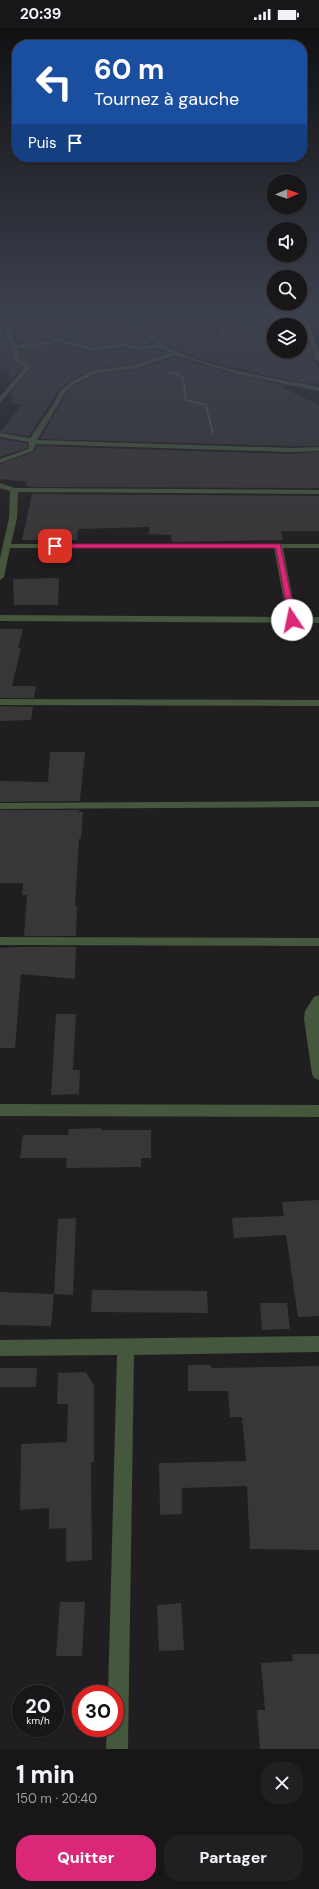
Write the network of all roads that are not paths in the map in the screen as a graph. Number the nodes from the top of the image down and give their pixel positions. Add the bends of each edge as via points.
1 (60, 395) edge
2 (0, 435) edge
3 (33, 441) junction
4 (319, 450) edge
5 (0, 462) edge
6 (0, 485) edge
7 (14, 490) junction
8 (319, 492) edge
9 (7, 546) junction
10 (278, 546) junction
11 (319, 546) edge
12 (0, 578) edge
13 (0, 618) edge
14 (292, 620) junction
15 (319, 620) edge
16 (0, 702) edge
17 (319, 703) edge
18 (319, 804) edge
19 (0, 806) edge
20 (0, 941) edge
21 (319, 942) edge
22 (319, 1000) edge
23 (319, 1074) edge
24 (0, 1110) edge
25 (319, 1111) edge
26 (319, 1344) edge
27 (126, 1346) junction
28 (0, 1348) edge
29 (117, 1749) edge

1 - 3 street
2 - 3 street
3 - 4 street
3 - 5 street via 30,450
6 - 7 street
7 - 8 street
7 - 9 street via 13,518
9 - 10 street
9 - 12 street
10 - 11 street
10 - 14 street
13 - 14 street
14 - 15 street
16 - 17 street
18 - 19 street
20 - 21 street
22 - 23 street via 312,1011 311,1019
24 - 25 street
26 - 27 street
27 - 28 street
27 - 29 street

